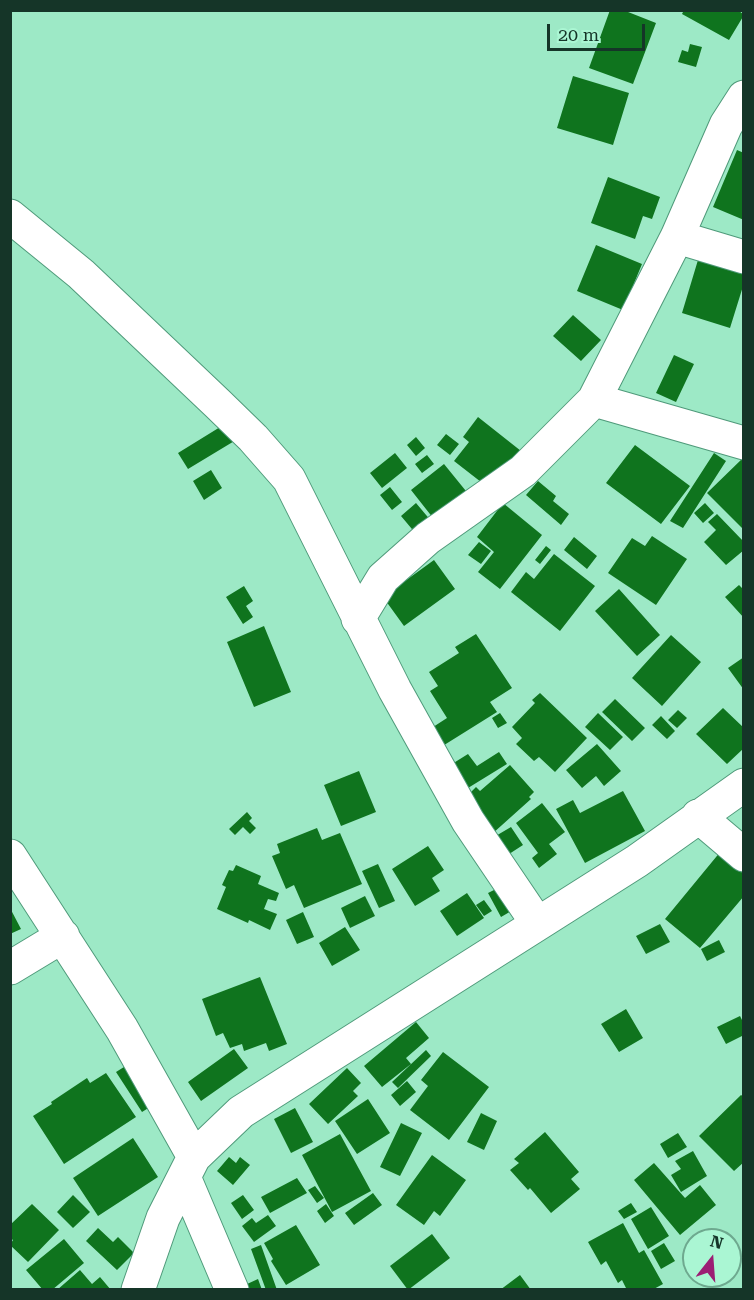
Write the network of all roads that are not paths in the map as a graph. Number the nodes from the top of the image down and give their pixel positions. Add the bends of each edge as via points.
1 (744, 98) edge
2 (10, 216) edge
3 (678, 237) junction
4 (744, 257) edge
5 (594, 400) junction
6 (744, 443) edge
7 (358, 619) junction
8 (744, 785) edge
9 (698, 816) junction
10 (744, 855) edge
11 (10, 856) edge
12 (537, 923) junction
13 (63, 936) junction
14 (10, 969) edge
15 (189, 1167) junction
16 (138, 1290) edge
17 (232, 1290) edge

1 - 3 street via 726,125
2 - 7 street via 81,274 253,438 289,478
3 - 4 street
3 - 5 street
5 - 6 street
5 - 7 street via 523,471 428,538 383,578
7 - 12 street via 468,821
8 - 9 street
9 - 10 street
9 - 12 street via 637,861
11 - 13 street
12 - 15 street via 241,1112
13 - 14 street
13 - 15 street via 122,1029
15 - 16 street via 162,1218
15 - 17 street

